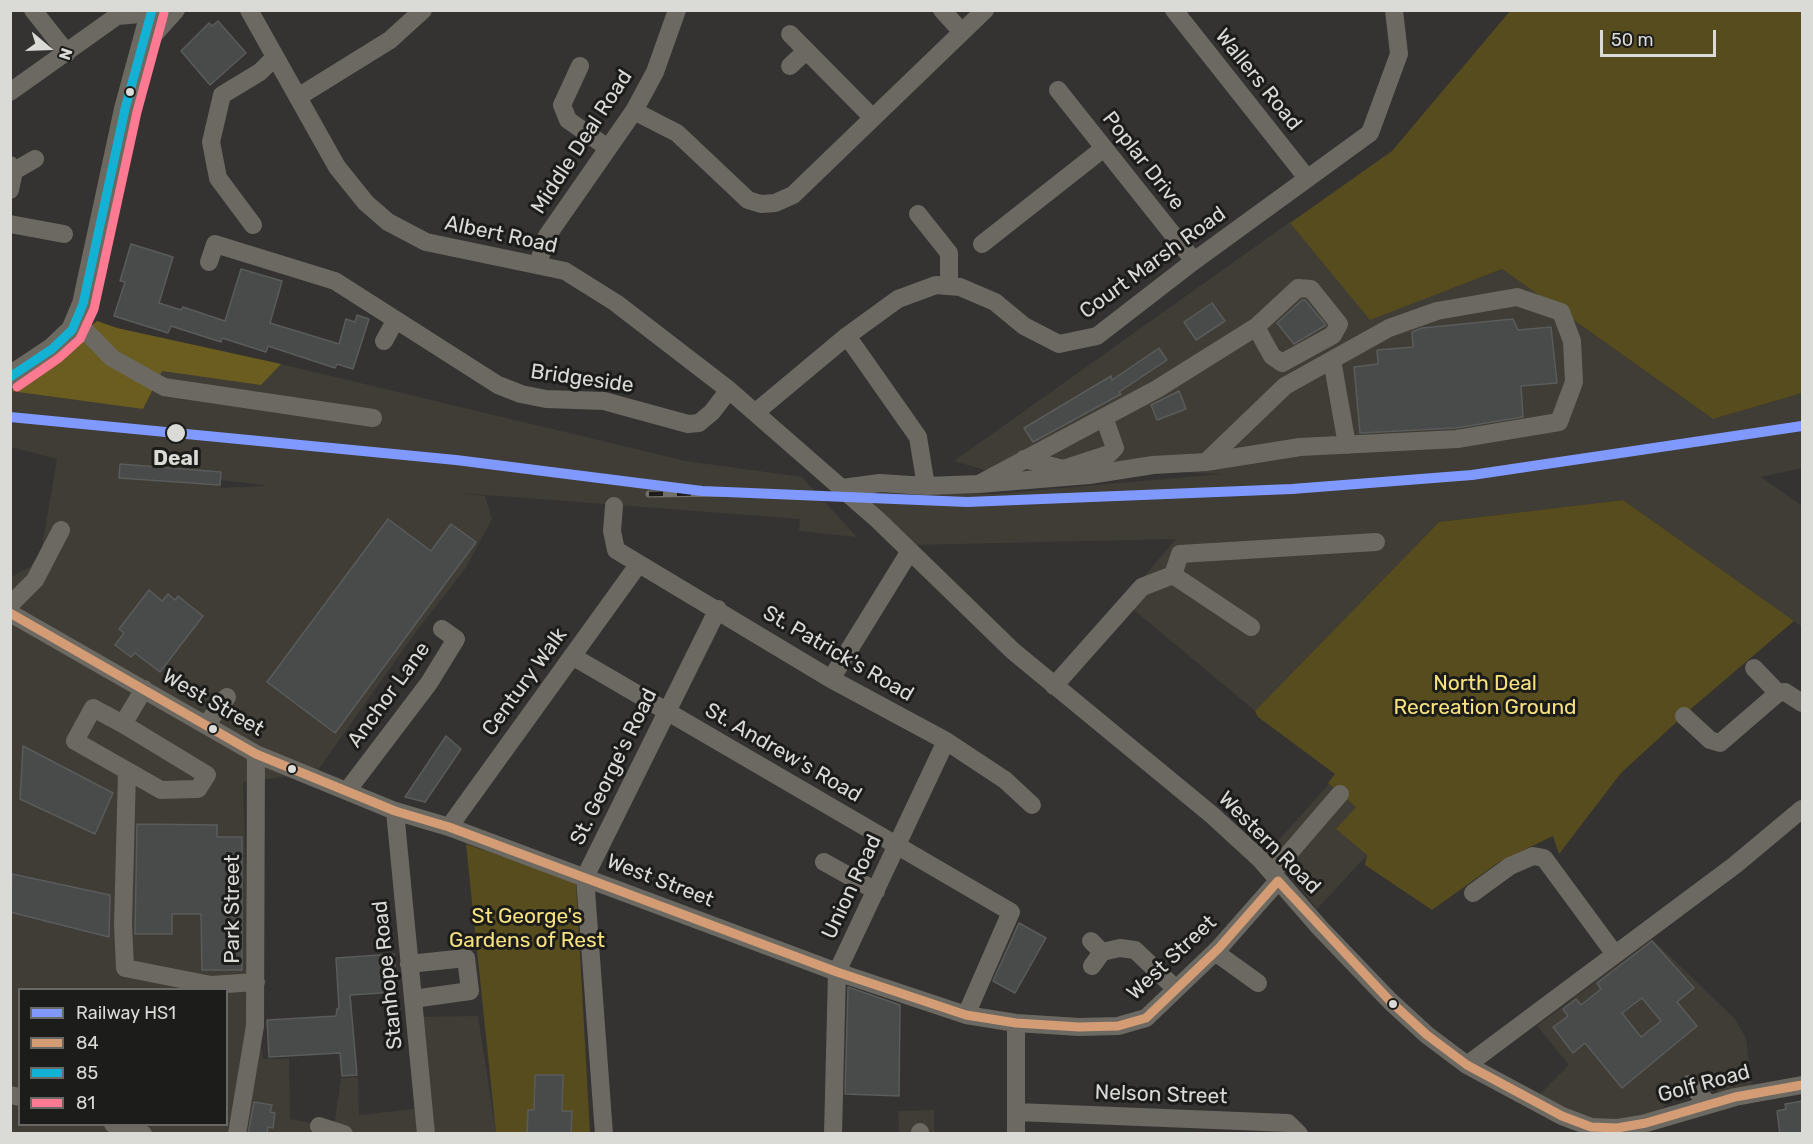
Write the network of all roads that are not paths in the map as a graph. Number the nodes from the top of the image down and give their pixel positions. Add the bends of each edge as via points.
1 (33, 10) edge
2 (176, 10) edge
3 (249, 10) edge
4 (423, 10) edge
5 (677, 10) edge
6 (942, 10) edge
7 (985, 10) edge
8 (1174, 10) edge
9 (1394, 10) edge
10 (152, 12) edge
11 (962, 32) junction
12 (790, 34) dead end
13 (140, 51) junction
14 (806, 51) junction
15 (67, 53) junction
16 (275, 57) junction
17 (580, 66) dead end
18 (790, 66) dead end
19 (1058, 90) dead end
20 (10, 92) edge
21 (298, 97) junction
22 (634, 111) junction
23 (873, 118) junction
24 (608, 148) junction
25 (1104, 148) junction
26 (35, 159) dead end
27 (12, 168) edge
28 (1307, 178) junction
29 (10, 190) edge
30 (918, 214) dead end
31 (10, 224) edge
32 (253, 225) dead end
33 (64, 234) dead end
34 (982, 244) dead end
35 (1194, 261) junction
36 (208, 262) dead end
37 (538, 264) junction
38 (949, 286) junction
39 (76, 321) junction
40 (395, 321) junction
41 (1256, 327) junction
42 (847, 336) junction
43 (384, 341) dead end
44 (1332, 360) junction
45 (10, 377) edge
46 (729, 390) junction
47 (756, 412) junction
48 (1104, 417) junction
49 (373, 418) dead end
50 (1347, 445) junction
51 (1024, 459) junction
52 (1206, 462) junction
53 (979, 484) junction
54 (926, 486) junction
55 (842, 488) junction
56 (614, 506) dead end
57 (61, 530) dead end
58 (1376, 542) dead end
59 (910, 551) junction
60 (638, 565) junction
61 (1173, 576) junction
62 (10, 606) edge
63 (718, 609) junction
64 (10, 613) edge
65 (1251, 627) dead end
66 (442, 629) dead end
67 (572, 656) junction
68 (1754, 668) dead end
69 (831, 679) junction
70 (1054, 686) junction
71 (144, 689) junction
72 (1778, 693) junction
73 (227, 697) dead end
74 (1803, 703) edge
75 (666, 711) junction
76 (1684, 716) dead end
77 (123, 724) junction
78 (206, 725) junction
79 (946, 741) junction
80 (256, 754) junction
81 (127, 772) junction
82 (347, 791) junction
83 (1341, 794) dead end
84 (1032, 805) dead end
85 (1803, 809) edge
86 (395, 812) junction
87 (449, 827) junction
88 (897, 845) junction
89 (825, 862) dead end
90 (585, 877) junction
91 (1275, 877) junction
92 (876, 891) junction
93 (1473, 892) dead end
94 (1215, 952) junction
95 (1095, 953) dead end
96 (1614, 953) junction
97 (409, 964) junction
98 (837, 972) junction
99 (256, 982) junction
100 (1258, 983) dead end
101 (174, 984) edge
102 (1176, 989) junction
103 (413, 999) junction
104 (966, 1015) junction
105 (1016, 1023) junction
106 (1467, 1065) junction
107 (1689, 1084) dead end
108 (1803, 1085) edge
109 (1709, 1104) junction
110 (1017, 1112) junction
111 (116, 1126) edge
112 (319, 1126) dead end
113 (1616, 1131) edge
114 (143, 1134) edge
115 (237, 1134) edge
116 (344, 1134) edge
117 (426, 1134) edge
118 (604, 1134) edge
119 (833, 1134) edge
120 (1016, 1134) edge
121 (1299, 1134) edge

1 - 15 street
2 - 13 street
3 - 16 street, Albert Road
4 - 21 street via 390,40
5 - 22 street, Middle Deal Road via 655,72
6 - 11 street
7 - 11 street
8 - 28 street, Wallers Road
9 - 28 street, Court Marsh Road via 1399,54 1370,133
10 - 13 main road
10 - 15 street via 117,16
11 - 23 street
12 - 14 street
13 - 39 main road
14 - 18 street
14 - 23 street
15 - 20 street
16 - 21 street, Albert Road
16 - 32 street via 260,72 222,94 211,142 218,178
17 - 24 street via 562,105 568,120
19 - 25 street, Poplar Drive
21 - 37 street, Albert Road via 349,184 388,222 426,242
22 - 23 street via 677,133 748,200 761,204 793,195
22 - 24 street, Middle Deal Road
24 - 37 street, Middle Deal Road via 547,236
25 - 34 street
25 - 35 street, Poplar Drive
26 - 27 street
27 - 29 street
28 - 35 street, Court Marsh Road
30 - 38 street via 949,253
31 - 33 street
35 - 38 street, Court Marsh Road via 1097,336 1059,344 1024,326 995,302
36 - 40 street, Bridgeside via 215,244 299,269 335,281
37 - 46 street, Albert Road via 589,285
38 - 42 street, Court Marsh Road via 936,285 898,299
39 - 45 main road via 52,349
39 - 49 street via 112,358 164,387
40 - 43 street
40 - 46 street, Bridgeside via 498,385 521,394 604,401 688,424 699,423
41 - 41 street via 1298,288 1311,289 1339,324 1333,335 1282,363 1272,356
41 - 48 street
42 - 47 street, Court Marsh Road
42 - 54 street via 918,437
44 - 50 street
44 - 50 street via 1389,328 1437,311 1517,297 1561,312 1572,341 1574,382 1559,422 1457,439
44 - 52 street via 1285,386
46 - 47 street, Albert Road
47 - 55 street, Albert Road
48 - 51 street
48 - 51 street via 1115,448 1109,454 1063,468
50 - 52 street via 1300,447
51 - 53 street
52 - 53 street
53 - 54 street
54 - 55 street via 880,483
55 - 59 street, Albert Road
56 - 60 street, St. Patrick's Road via 612,531 616,550
57 - 62 street via 35,580
58 - 61 street via 1180,554
59 - 69 street
59 - 70 street, Western Road
60 - 63 street, St. Patrick's Road
60 - 67 street, Century Walk
61 - 65 street
61 - 70 street via 1142,587
63 - 69 street, St. Patrick's Road
63 - 75 street, St. George's Road
64 - 71 street, West Street
66 - 82 street, Anchor Lane via 456,639 429,683
67 - 75 street, St. Andrew's Road
67 - 87 street, Century Walk
68 - 72 street
69 - 79 street, St. Patrick's Road
70 - 91 street, Western Road via 1212,815
71 - 77 street
71 - 78 street, West Street
72 - 74 street via 1785,692
72 - 76 street via 1720,743 1710,740
73 - 78 street
75 - 88 street, St. Andrew's Road
75 - 90 street, St. George's Road
77 - 81 street via 93,708 75,741
77 - 81 street via 207,775 198,789 161,790
78 - 80 street, West Street
79 - 84 street, St. Patrick's Road via 1005,780
79 - 88 street, Union Road
80 - 82 street, West Street
80 - 99 street, Park Street
81 - 101 street via 125,968
82 - 86 street, West Street
83 - 91 street, West Street
85 - 96 street via 1735,865
86 - 87 street, West Street
86 - 97 street, Stanhope Road
87 - 90 street, West Street
88 - 92 street, Union Road
88 - 104 street, St. Andrew's Road via 1011,912
89 - 92 street
90 - 98 street, West Street
90 - 118 street, St. George's Road
91 - 94 street, West Street
91 - 106 street, Western Road via 1390,1001
92 - 98 street, Union Road
93 - 96 street via 1510,866 1533,856 1544,858
94 - 100 street
94 - 102 street, West Street
95 - 102 street via 1120,948 1135,950
96 - 106 street
97 - 103 street, Stanhope Road
97 - 103 street via 466,958 469,980 470,991
98 - 104 street, West Street
98 - 119 street, Union Road
99 - 101 street
99 - 115 street, Park Street via 252,1057
102 - 105 street, West Street via 1146,1018 1118,1026
103 - 117 street, Stanhope Road
104 - 105 street, West Street
105 - 110 street
106 - 113 street, Western Road via 1562,1116
107 - 109 street
108 - 109 street, Golf Road
109 - 113 street, Golf Road
110 - 120 street
110 - 121 street, Nelson Street via 1288,1123
111 - 114 street
112 - 116 street

